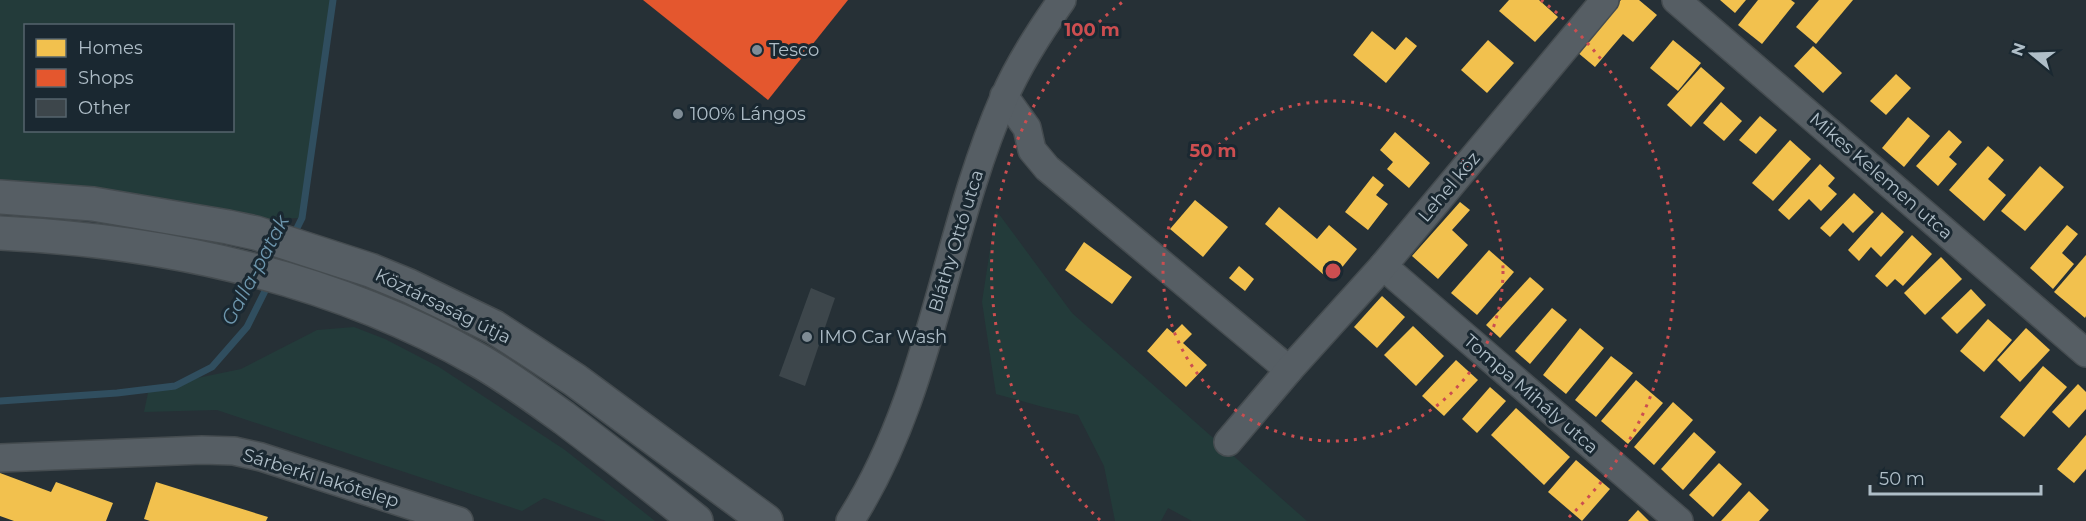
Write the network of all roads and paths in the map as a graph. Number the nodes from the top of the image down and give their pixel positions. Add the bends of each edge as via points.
1 (1062, 0) edge
2 (1605, 0) edge
3 (1676, 0) edge
4 (1004, 96) junction
5 (0, 197) edge
6 (0, 233) edge
7 (1383, 266) junction
8 (2086, 353) edge
9 (1288, 370) junction
10 (1228, 442) dead end
11 (0, 458) edge
12 (459, 521) edge
13 (696, 521) edge
14 (766, 521) edge
15 (850, 521) edge
16 (1679, 521) edge

1 - 4 street, Bláthy Ottó utca via 1033,41
2 - 7 street, Lehel köz
3 - 8 street, Mikes Kelemen utca
4 - 9 street via 1027,128 1032,150 1047,168
4 - 15 street, Bláthy Ottó utca via 966,203 901,418 873,484
5 - 14 street, Köztársaság útja via 93,204 256,233 409,286 494,327 576,380
6 - 13 street, Köztársaság útja via 146,247 216,260 359,303 428,332 527,391
7 - 9 street, Lehel köz
7 - 16 street, Tompa Mihály utca
9 - 10 street, Lehel köz
11 - 12 street, Sárberki lakótelep via 234,451

